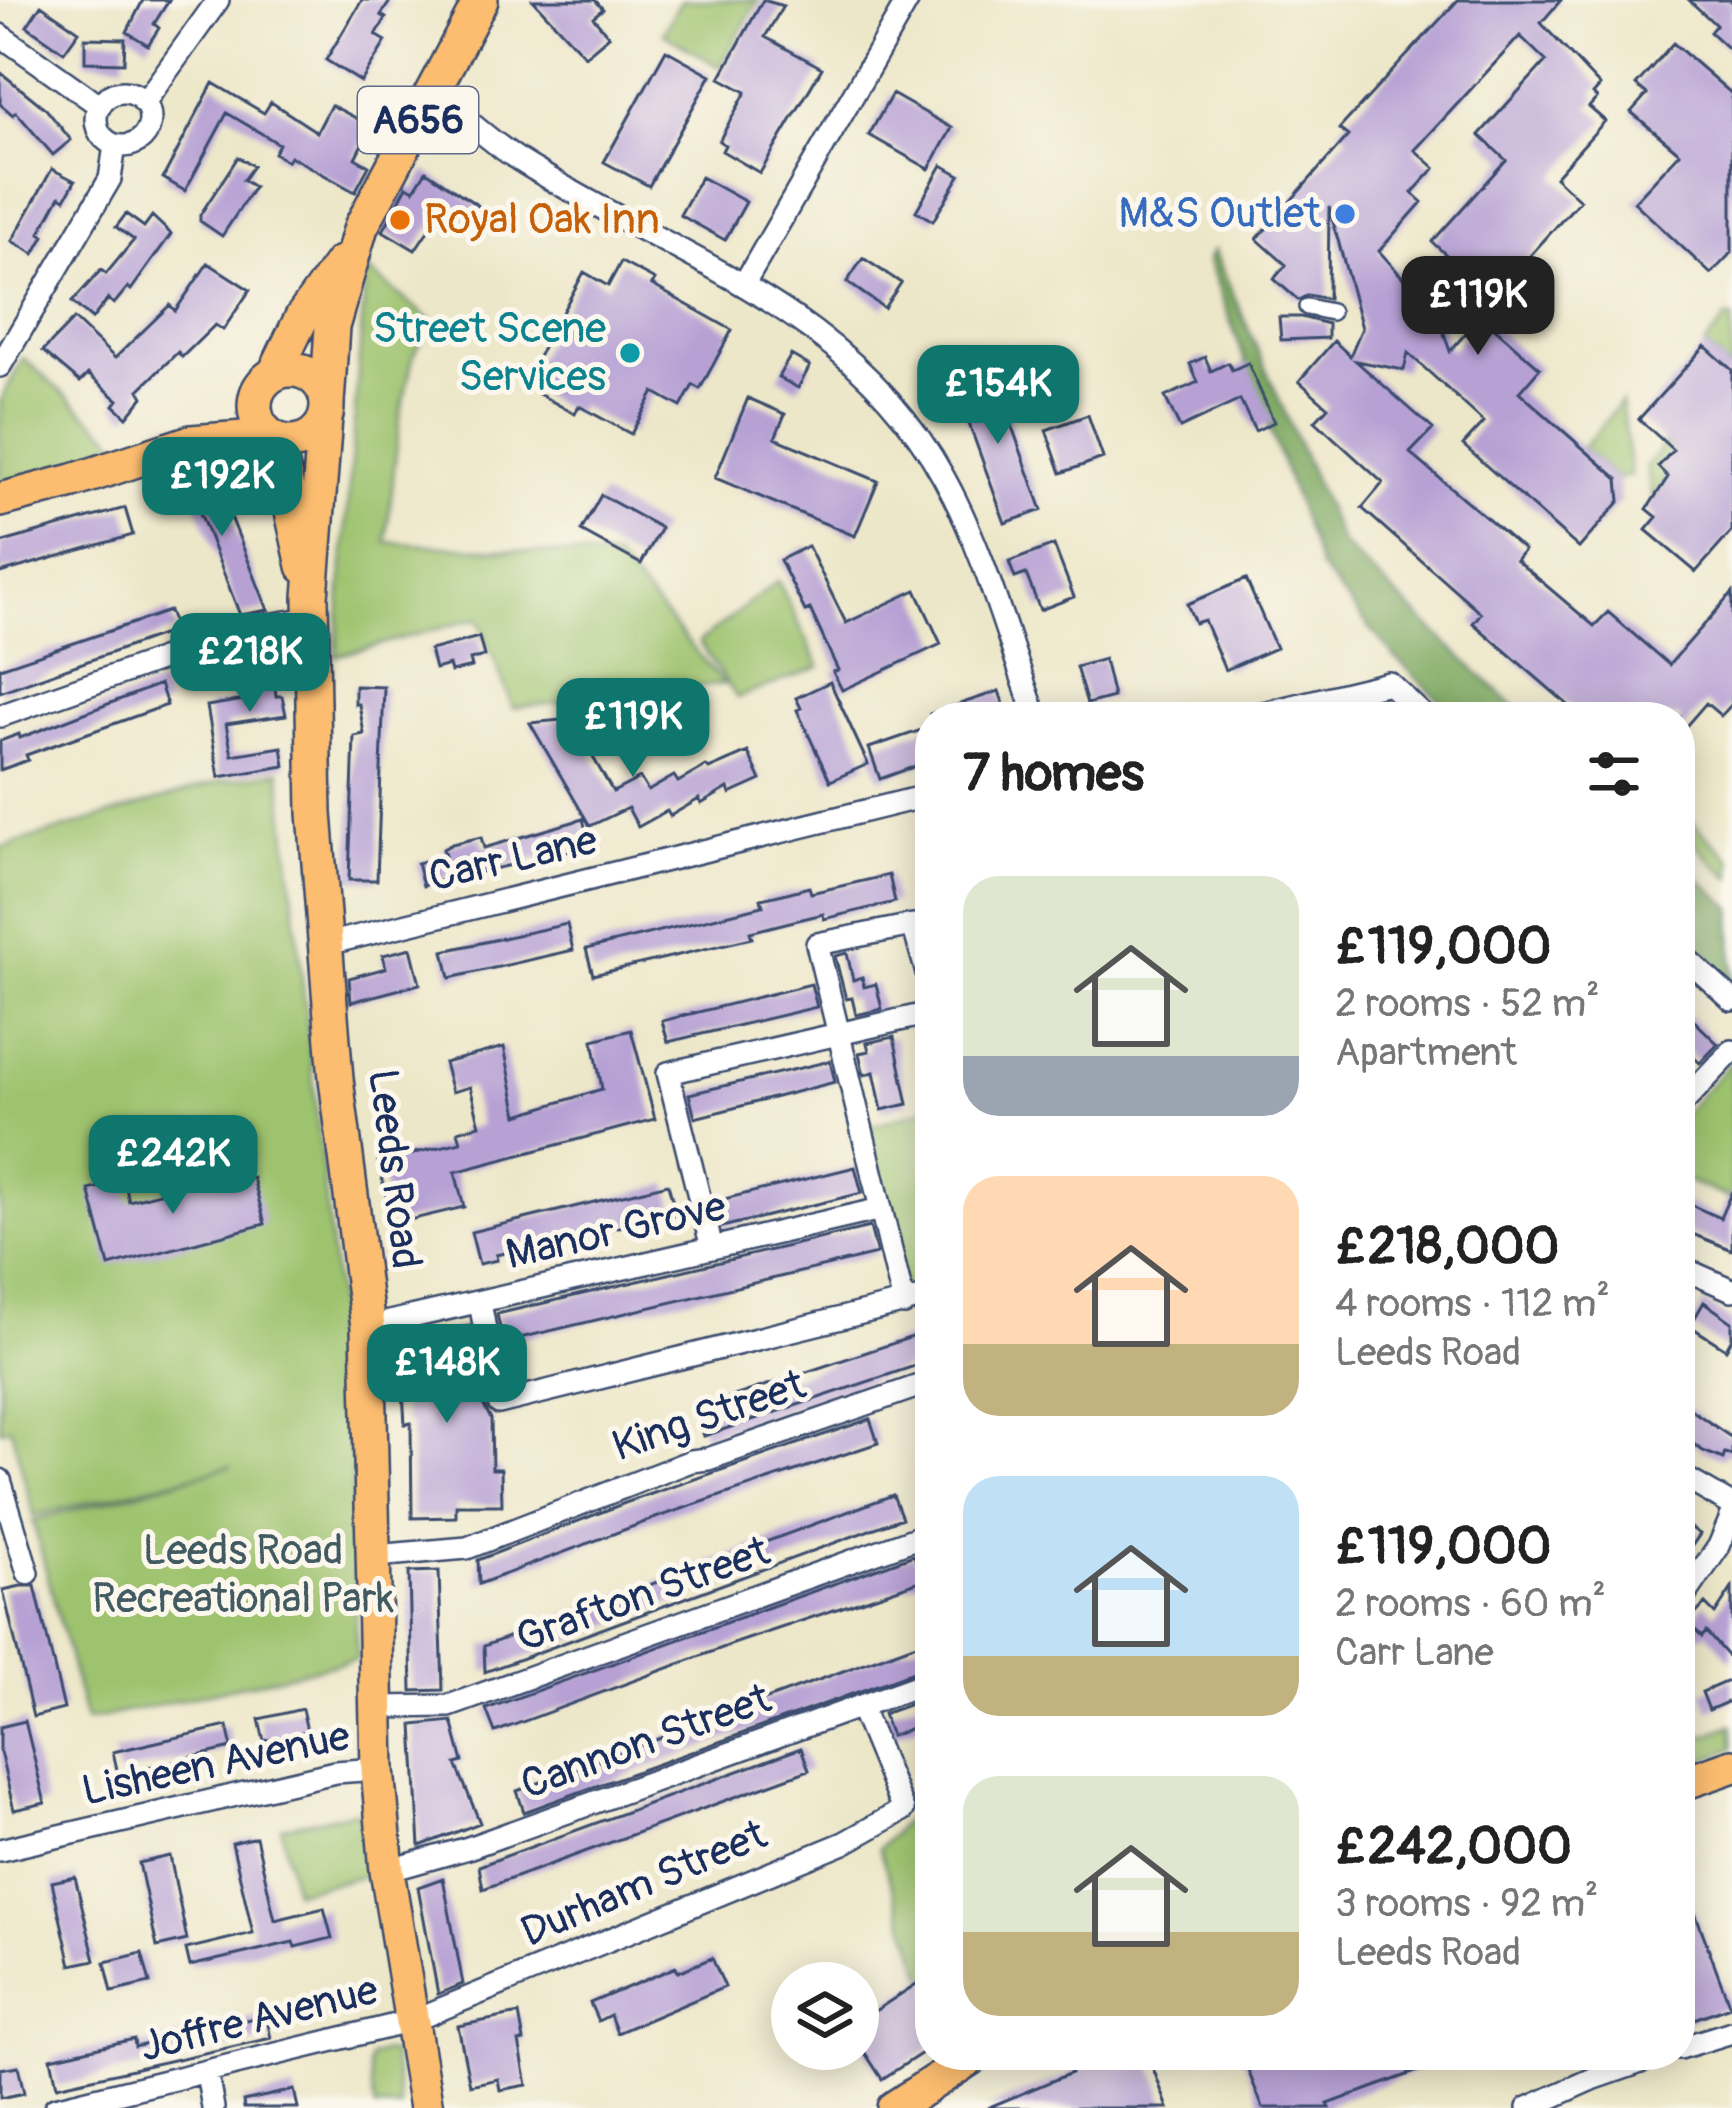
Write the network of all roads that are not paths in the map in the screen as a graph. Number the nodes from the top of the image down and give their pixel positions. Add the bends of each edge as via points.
1 (218, 0) edge
2 (481, 0) edge
3 (908, 0) edge
4 (0, 35) edge
5 (433, 92) junction
6 (144, 103) junction
7 (100, 106) junction
8 (115, 145) junction
9 (356, 242) junction
10 (744, 284) junction
11 (1307, 308) dead end
12 (1331, 312) dead end
13 (0, 366) edge
14 (266, 383) junction
15 (326, 411) junction
16 (273, 437) junction
17 (191, 442) junction
18 (0, 500) edge
19 (311, 608) junction
20 (1031, 702) edge
21 (1314, 702) edge
22 (1409, 702) edge
23 (0, 716) edge
24 (915, 799) edge
25 (915, 932) edge
26 (323, 945) junction
27 (1695, 967) edge
28 (1732, 1000) edge
29 (915, 1016) edge
30 (839, 1034) junction
31 (1732, 1051) edge
32 (1695, 1090) edge
33 (881, 1209) junction
34 (712, 1248) junction
35 (1695, 1274) edge
36 (1732, 1290) edge
37 (915, 1301) edge
38 (480, 1303) junction
39 (904, 1304) junction
40 (368, 1327) junction
41 (915, 1387) edge
42 (0, 1480) edge
43 (1695, 1484) edge
44 (1732, 1505) edge
45 (1732, 1515) edge
46 (915, 1538) edge
47 (375, 1556) junction
48 (28, 1573) dead end
49 (1695, 1581) edge
50 (915, 1686) edge
51 (860, 1706) junction
52 (378, 1707) junction
53 (1732, 1766) edge
54 (378, 1769) junction
55 (1695, 1779) edge
56 (0, 1850) edge
57 (388, 1871) junction
58 (412, 2021) junction
59 (1732, 2032) edge
60 (1695, 2043) edge
61 (952, 2070) edge
62 (1618, 2070) edge
63 (207, 2073) junction
64 (55, 2108) edge
65 (213, 2108) edge
66 (426, 2108) edge
67 (894, 2108) edge
68 (1528, 2108) edge

1 - 6 street
2 - 5 main road, A656
3 - 10 street
4 - 7 street
5 - 9 main road, A656
5 - 10 street via 518,160
6 - 7 street via 122,92
6 - 8 street via 145,135
7 - 8 street via 98,129
8 - 13 street via 110,179
9 - 14 main road, A656
9 - 15 main road, A656 via 332,327
10 - 20 street via 822,334 897,408 964,518
11 - 12 street
14 - 15 main road via 287,370 310,374
14 - 16 main road via 256,414
14 - 17 main road, A656 via 229,421
15 - 16 main road via 305,439
15 - 19 main road, Leeds Road
16 - 17 main road, A656
16 - 19 main road, Leeds Road
17 - 18 main road, A656
19 - 23 street
19 - 26 main road, Leeds Road
21 - 22 street via 1389,683
24 - 26 street, Carr Lane
25 - 30 street via 913,925 817,944
26 - 40 main road, Leeds Road
27 - 28 street
29 - 30 street
30 - 33 street
30 - 34 street via 668,1073
31 - 32 street
33 - 34 street, Manor Grove
33 - 39 street
34 - 38 street, Manor Grove
35 - 36 street
37 - 39 street
38 - 39 street via 499,1403
38 - 40 street, Manor Grove
40 - 47 main road, Leeds Road
41 - 47 street, King Street via 691,1461 466,1548
42 - 48 street
43 - 44 street
45 - 49 street
46 - 52 street, Grafton Street via 449,1706
47 - 52 main road, Leeds Road
50 - 51 street, Cannon Street
51 - 57 street, Cannon Street
51 - 58 street, Durham Street via 903,1810 844,1843
52 - 54 main road, Leeds Road
53 - 55 main road
54 - 56 street, Lisheen Avenue via 335,1772
54 - 57 main road, Leeds Road
57 - 58 main road, Leeds Road
58 - 63 street, Joffre Avenue
58 - 66 main road, Leeds Road
59 - 60 street
61 - 67 main road
62 - 68 street
63 - 64 street, Joffre Avenue
63 - 65 street

